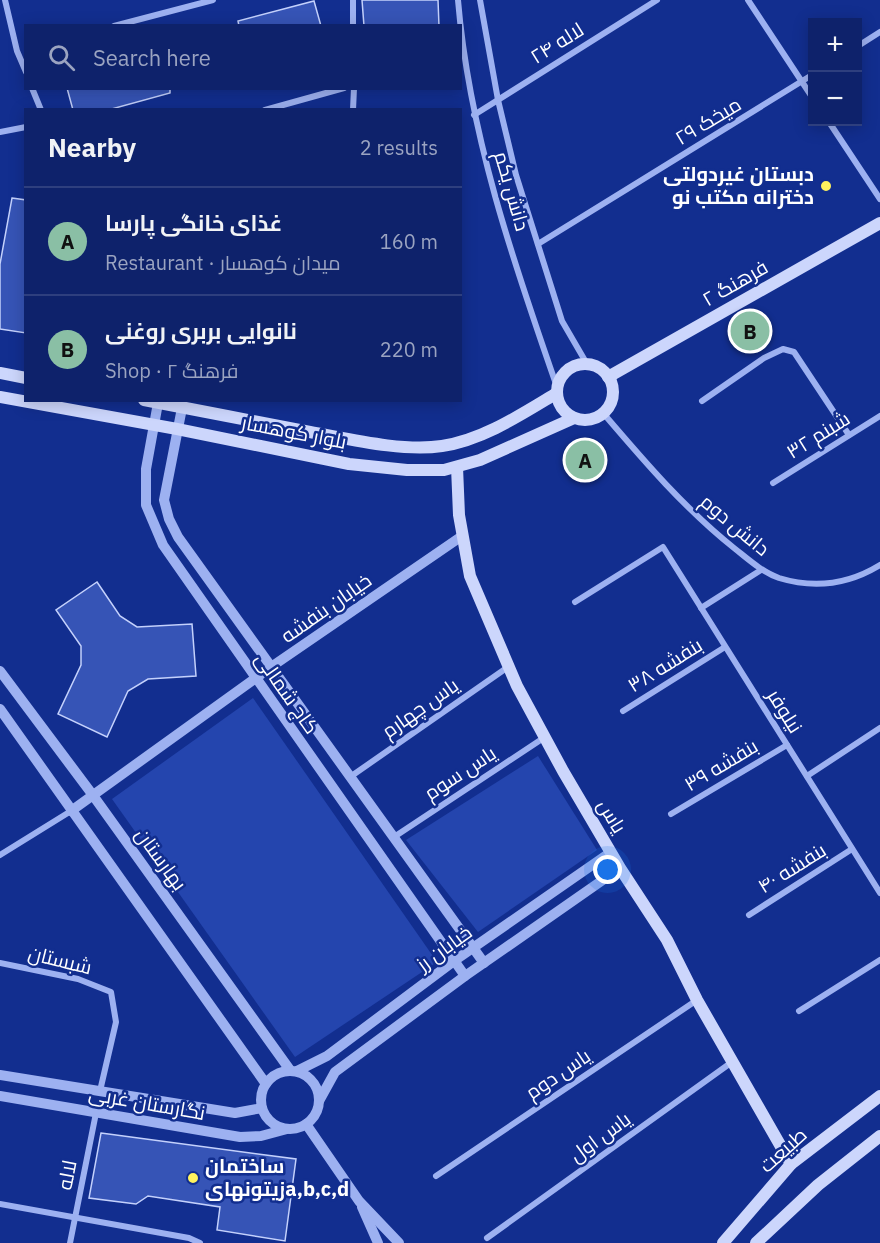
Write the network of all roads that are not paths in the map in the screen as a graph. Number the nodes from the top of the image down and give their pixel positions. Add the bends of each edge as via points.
1 (4, 0) edge
2 (213, 0) edge
3 (353, 0) edge
4 (458, 0) edge
5 (657, 0) edge
6 (748, 0) edge
7 (482, 1) edge
8 (122, 24) edge
9 (353, 24) edge
10 (461, 24) edge
11 (462, 29) edge
12 (880, 32) edge
13 (862, 43) edge
14 (24, 49) edge
15 (17, 51) junction
16 (24, 67) edge
17 (808, 78) edge
18 (802, 82) junction
19 (33, 90) edge
20 (337, 90) edge
21 (354, 90) edge
22 (808, 90) edge
23 (498, 100) junction
24 (40, 108) edge
25 (272, 108) edge
26 (353, 108) edge
27 (474, 115) junction
28 (832, 126) edge
29 (24, 127) edge
30 (0, 132) edge
31 (880, 199) edge
32 (880, 224) edge
33 (538, 244) junction
34 (587, 364) junction
35 (0, 373) edge
36 (608, 377) junction
37 (24, 378) edge
38 (557, 390) junction
39 (0, 397) edge
40 (24, 401) edge
41 (702, 401) dead end
42 (28, 402) edge
43 (158, 402) edge
44 (182, 404) edge
45 (603, 413) junction
46 (880, 416) edge
47 (574, 418) junction
48 (155, 425) junction
49 (177, 429) junction
50 (849, 435) junction
51 (457, 466) junction
52 (773, 483) dead end
53 (462, 536) junction
54 (880, 565) edge
55 (761, 570) junction
56 (575, 602) dead end
57 (701, 608) junction
58 (725, 646) junction
59 (271, 667) junction
60 (509, 667) junction
61 (0, 671) edge
62 (255, 679) junction
63 (0, 709) edge
64 (623, 711) dead end
65 (880, 728) edge
66 (545, 737) junction
67 (787, 745) junction
68 (807, 776) junction
69 (350, 777) junction
70 (93, 794) junction
71 (71, 811) junction
72 (671, 814) dead end
73 (394, 837) junction
74 (852, 849) junction
75 (611, 852) junction
76 (0, 855) edge
77 (620, 868) junction
78 (877, 881) edge
79 (880, 893) edge
80 (748, 915) dead end
81 (474, 948) junction
82 (880, 960) edge
83 (454, 961) junction
84 (0, 963) edge
85 (484, 963) junction
86 (465, 976) junction
87 (697, 1000) junction
88 (799, 1011) dead end
89 (732, 1062) junction
90 (293, 1071) junction
91 (0, 1075) edge
92 (266, 1084) junction
93 (100, 1091) junction
94 (0, 1096) edge
95 (880, 1096) edge
96 (320, 1101) junction
97 (262, 1108) junction
98 (96, 1113) junction
99 (306, 1124) junction
100 (287, 1129) junction
101 (880, 1136) edge
102 (791, 1164) junction
103 (436, 1176) dead end
104 (359, 1201) junction
105 (0, 1204) edge
106 (75, 1218) junction
107 (488, 1238) dead end
108 (70, 1243) edge
109 (200, 1243) edge
110 (378, 1243) edge
111 (399, 1243) edge
112 (723, 1243) edge
113 (756, 1243) edge

1 - 15 street
2 - 8 street
3 - 9 street
4 - 10 street, دانش یکم
5 - 23 street, لاله ۲۴
6 - 18 street
7 - 23 street, دانش یکم
11 - 27 street, دانش یکم
12 - 13 street
14 - 15 street
15 - 16 street
17 - 18 street, میخک ۲۹
18 - 22 street
18 - 33 street, میخک ۲۹
19 - 24 street
20 - 25 street
21 - 26 street
23 - 27 street, لاله ۲۴
23 - 33 street, دانش یکم
27 - 38 street, دانش یکم via 491,182
28 - 31 street
29 - 30 street
32 - 36 main road, فرهنگ ۲
33 - 34 street, دانش یکم via 562,321
34 - 36 main road via 603,370
34 - 38 main road via 565,372
35 - 37 main road
36 - 45 main road via 612,384 611,400
38 - 44 main road, بلوار کوهسار via 473,438 441,446 408,447 352,440
38 - 47 main road via 562,408
39 - 40 main road, بلوار کوهسار
41 - 50 street via 783,349 794,352
42 - 48 main road, بلوار کوهسار
43 - 44 main road, بلوار کوهسار
43 - 48 street, کاج شمالی
44 - 49 street, کاج شمالی
45 - 47 main road via 589,419
45 - 55 street, دانش دوم via 656,476 704,524
46 - 50 street, شبنم ۳۲
47 - 51 main road, بلوار کوهسار via 480,460
48 - 49 main road, بلوار کوهسار
48 - 62 street, کاج شمالی via 146,469 146,505 163,545
49 - 51 main road, بلوار کوهسار via 349,464 407,470
49 - 59 street, کاج شمالی via 164,500 169,519
50 - 52 street, شبنم ۳۲
51 - 53 main road, یاس
53 - 59 street, خیابان بنفشه
53 - 60 main road, یاس via 470,576
54 - 55 street, دانش دوم via 847,581 824,585 800,584
55 - 57 street
56 - 57 street, نیلوفر via 663,548
57 - 58 street, نیلوفر
58 - 64 street, بنفشه ۳۸
58 - 67 street, نیلوفر
59 - 62 street, خیابان بنفشه
59 - 69 street, کاج شمالی
60 - 66 main road, یاس
60 - 69 street, یاس چهارم
61 - 70 street, بهارستان
62 - 70 street, خیابان بنفشه
62 - 83 street, کاج شمالی
63 - 71 street
65 - 68 street
66 - 73 street, یاس سوم
66 - 75 main road, یاس
67 - 68 street, نیلوفر
67 - 72 street, بنفشه ۳۹
68 - 74 street, نیلوفر
69 - 73 street, کاج شمالی
70 - 71 street, خیابان بنفشه
70 - 90 street, بهارستان
71 - 76 street
71 - 92 street
73 - 81 street, کاج شمالی
74 - 78 street, نیلوفر
74 - 80 street, بنفشه ۴۰
75 - 77 main road, یاس
75 - 81 street, خیابان رز
77 - 85 street, خیابان رز
77 - 87 main road, یاس via 667,940
78 - 79 street, نیلوفر
81 - 83 street, خیابان رز
81 - 85 street, کاج شمالی
82 - 88 street
83 - 86 street, کاج شمالی
83 - 90 street, خیابان رز via 327,1056
84 - 93 street, شبستان via 78,979 111,992 116,1022
85 - 86 street, خیابان رز
86 - 96 street, خیابان رز via 335,1072
87 - 89 main road, یاس
87 - 103 street, یاس دوم
89 - 102 main road, یاس
89 - 107 street, یاس اول
90 - 92 street via 272,1077
90 - 96 street via 308,1076
91 - 93 street, نگارستان غربی
92 - 97 street via 261,1093
93 - 97 street, نگارستان غربی via 235,1113
93 - 98 street
94 - 98 street, نگارستان غربی
95 - 102 main road, طبیعت
96 - 99 street
97 - 100 street via 269,1120
98 - 100 street, نگارستان غربی via 240,1137
98 - 106 street, لاله
99 - 100 street
99 - 104 street
101 - 113 main road via 818,1185
102 - 112 main road, طبیعت
104 - 110 street
104 - 111 street
105 - 106 street
106 - 108 street, لاله
106 - 109 street

